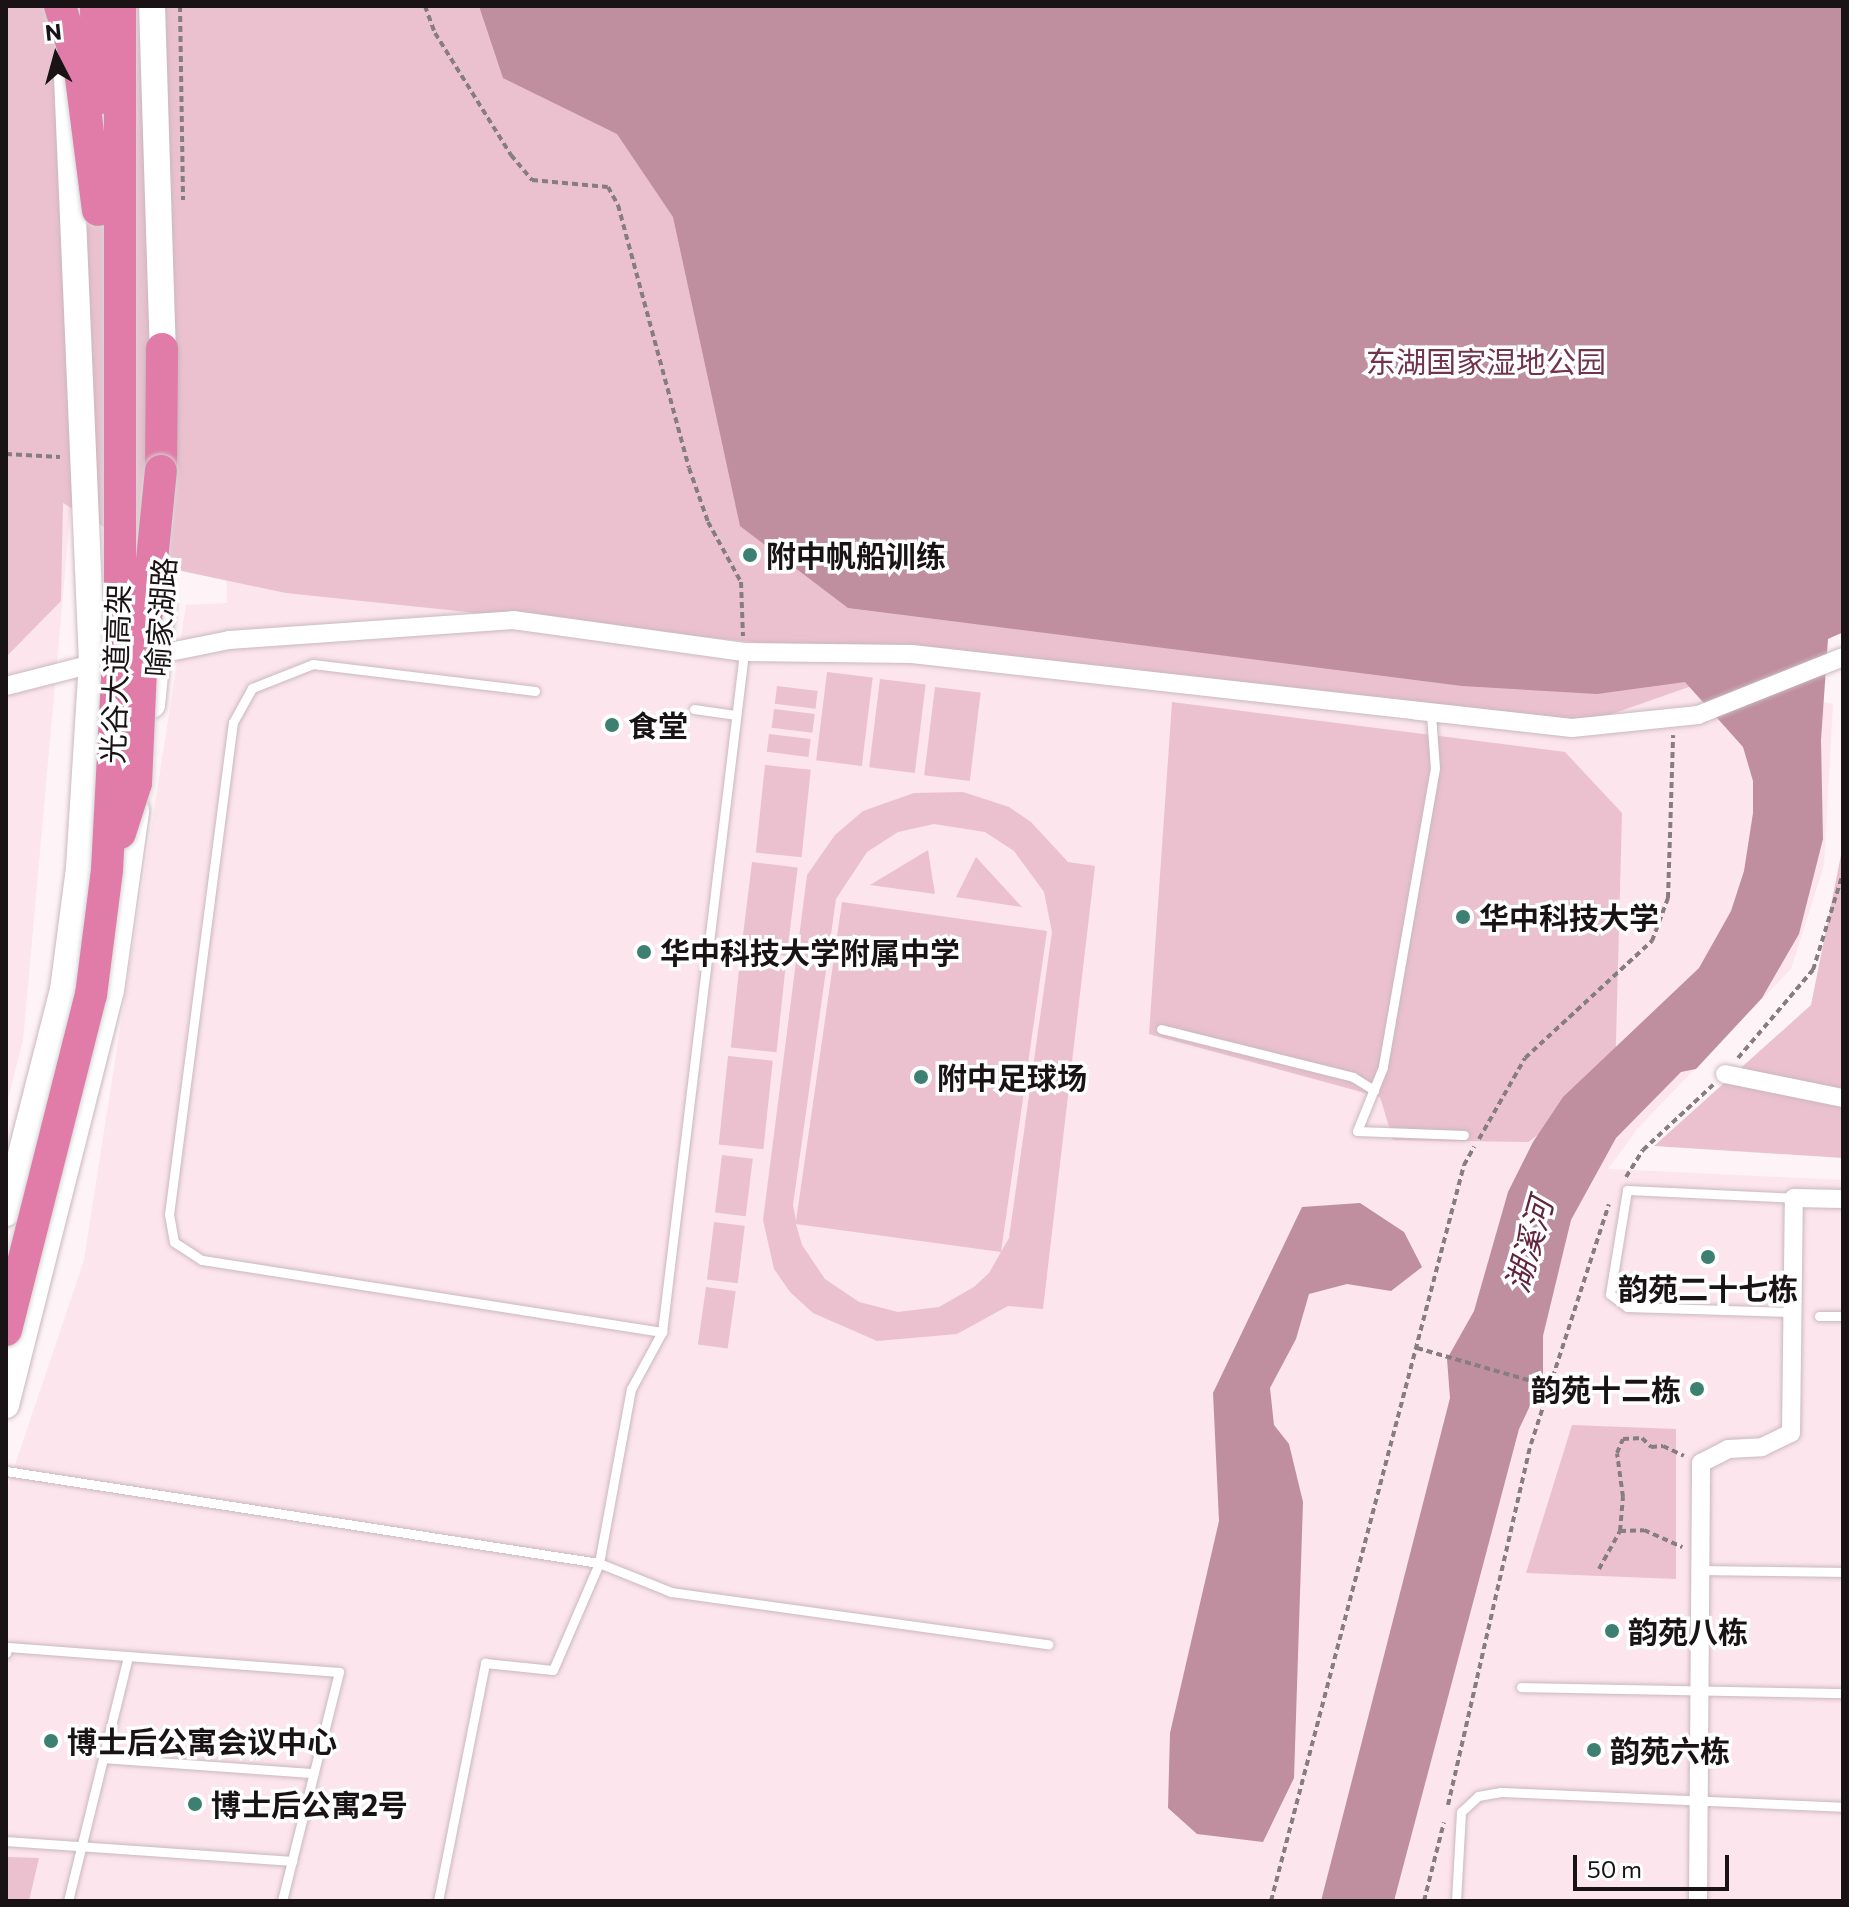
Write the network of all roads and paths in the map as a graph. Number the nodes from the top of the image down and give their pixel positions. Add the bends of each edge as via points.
1 (60, 6) edge
2 (96, 6) edge
3 (120, 6) edge
4 (152, 6) edge
5 (425, 6) edge
6 (98, 210) junction
7 (162, 349) junction
8 (6, 454) edge
9 (82, 457) junction
10 (744, 652) junction
11 (159, 656) junction
12 (1842, 657) edge
13 (92, 663) junction
14 (6, 686) edge
15 (535, 691) dead end
16 (694, 709) dead end
17 (735, 715) junction
18 (1431, 715) junction
19 (1674, 717) junction
20 (107, 870) junction
21 (1843, 873) edge
22 (1161, 1029) dead end
23 (1725, 1074) junction
24 (1374, 1090) junction
25 (1843, 1098) edge
26 (1464, 1135) dead end
27 (1619, 1187) dead end
28 (1794, 1198) junction
29 (1843, 1199) edge
30 (1612, 1200) dead end
31 (6, 1213) edge
32 (6, 1281) edge
33 (1790, 1312) junction
34 (1819, 1316) dead end
35 (1843, 1316) edge
36 (6, 1330) edge
37 (662, 1332) junction
38 (1417, 1348) junction
39 (1549, 1386) junction
40 (6, 1405) edge
41 (1701, 1463) junction
42 (6, 1471) edge
43 (1620, 1531) junction
44 (1702, 1562) junction
45 (599, 1563) junction
46 (1599, 1569) dead end
47 (1843, 1572) edge
48 (1048, 1644) dead end
49 (6, 1653) edge
50 (128, 1656) junction
51 (1521, 1687) dead end
52 (1702, 1691) junction
53 (1843, 1693) edge
54 (103, 1758) junction
55 (313, 1773) junction
56 (1700, 1799) junction
57 (1843, 1807) edge
58 (6, 1841) edge
59 (82, 1845) junction
60 (292, 1861) junction
61 (68, 1901) edge
62 (282, 1901) edge
63 (438, 1901) edge
64 (1271, 1901) edge
65 (1424, 1901) edge
66 (1456, 1901) edge
67 (1698, 1901) edge

1 - 6 highway, bridge via 80,70
1 - 9 main road via 75,223
2 - 6 highway, 光谷大道高架, bridge
3 - 20 highway, 光谷大道高架, bridge via 120,620
4 - 7 main road, 喻家湖路
5 - 10 path via 435,33 532,180 608,187 618,205 689,468 708,522 741,582
6 - 32 highway, 光谷大道高架 via 108,619 95,870 79,993
7 - 11 main road, 喻家湖路 via 170,456
7 - 20 highway, bridge via 161,471 136,783
8 - 9 path
9 - 13 main road
10 - 11 street via 513,620 229,640
10 - 17 lane
10 - 18 street via 912,654
11 - 13 street
11 - 40 main road, 喻家湖路 via 111,990
12 - 19 street via 1698,715
13 - 14 street
13 - 31 main road via 79,868 63,990
15 - 37 lane via 313,664 252,688 233,722 169,1214 174,1242 202,1260
16 - 17 lane
17 - 37 lane
18 - 19 street via 1572,728
18 - 24 lane via 1435,768 1383,1067
19 - 38 path via 1668,898 1652,941 1525,1058 1464,1165
20 - 36 highway, 光谷大道高架, bridge via 91,995
21 - 23 path via 1813,970
22 - 24 lane via 1353,1077
23 - 25 street
23 - 27 path via 1643,1150
24 - 26 lane via 1357,1131
28 - 29 street
28 - 33 street
28 - 33 lane via 1627,1190 1610,1294 1627,1307
30 - 39 path
33 - 41 street via 1791,1433 1762,1447 1728,1449
34 - 35 lane
37 - 45 lane via 631,1389
38 - 39 path
38 - 64 path
39 - 65 path
41 - 43 path via 1663,1446 1651,1447 1642,1438 1623,1439 1617,1453 1623,1497
41 - 44 street
42 - 45 lane
43 - 44 path via 1644,1530
43 - 46 path
44 - 47 lane
44 - 52 street
45 - 48 lane via 671,1592
45 - 63 lane via 553,1670 485,1663
49 - 50 lane via 8,1647
50 - 54 lane
50 - 55 lane via 339,1672
51 - 52 lane
52 - 53 lane
52 - 56 street
54 - 55 lane
54 - 59 lane
55 - 60 lane
56 - 57 lane
56 - 66 lane via 1501,1792 1478,1796 1461,1812
56 - 67 street
58 - 59 lane
59 - 60 lane
59 - 61 lane
60 - 62 lane

